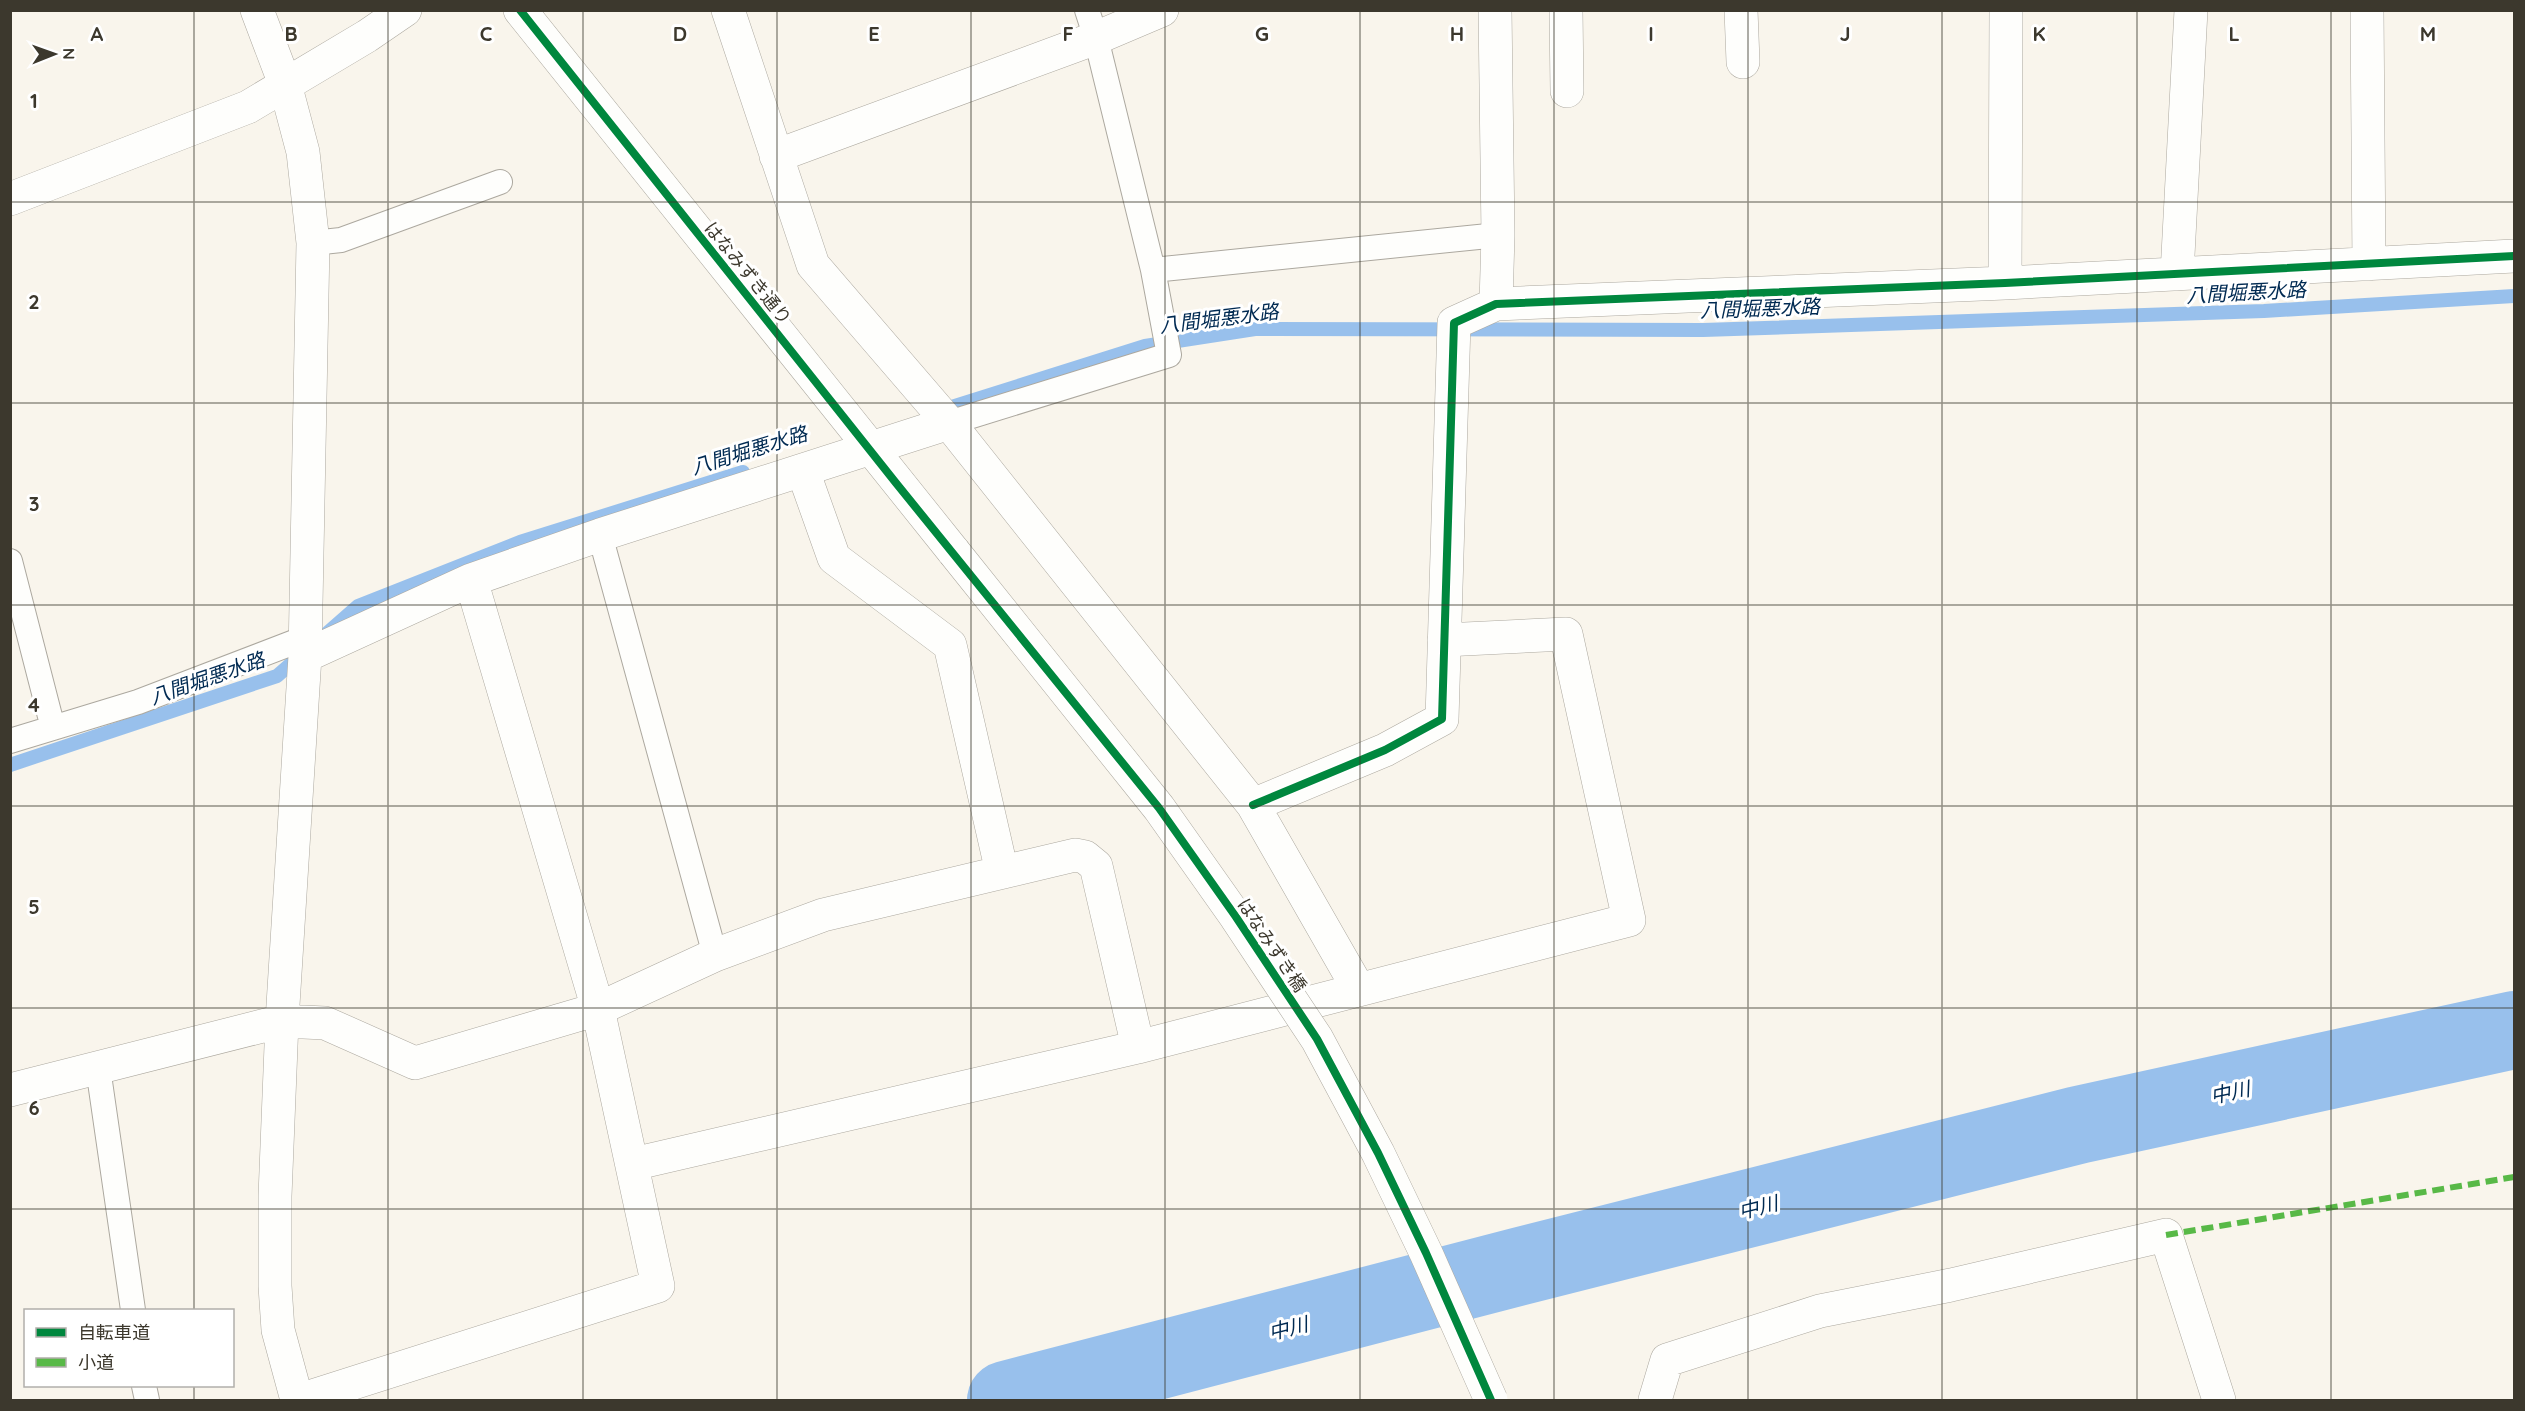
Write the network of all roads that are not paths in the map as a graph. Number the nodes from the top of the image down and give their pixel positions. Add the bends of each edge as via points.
1 (257, 10) edge
2 (405, 10) edge
3 (520, 10) edge
4 (728, 10) edge
5 (1162, 10) edge
6 (1495, 10) edge
7 (1566, 10) edge
8 (1741, 10) edge
9 (2006, 10) edge
10 (2191, 10) edge
11 (2367, 10) edge
12 (1092, 24) edge
13 (1743, 62) dead end
14 (285, 84) junction
15 (1567, 91) dead end
16 (776, 156) junction
17 (500, 182) dead end
18 (10, 199) edge
19 (1498, 235) junction
20 (313, 243) junction
21 (2514, 256) edge
22 (2369, 264) junction
23 (1153, 270) junction
24 (2177, 274) junction
25 (2005, 283) junction
26 (1496, 304) junction
27 (936, 410) junction
28 (863, 440) junction
29 (803, 471) junction
30 (600, 535) junction
31 (954, 552) joint
32 (10, 561) edge
33 (471, 580) junction
34 (13, 587) edge
35 (1444, 640) junction
36 (305, 647) junction
37 (52, 728) junction
38 (10, 741) edge
39 (1252, 805) junction
40 (1002, 872) junction
41 (715, 955) junction
42 (1359, 990) junction
43 (598, 1009) junction
44 (282, 1022) junction
45 (1138, 1047) junction
46 (98, 1068) junction
47 (10, 1090) edge
48 (633, 1164) junction
49 (134, 1309) edge
50 (298, 1401) edge
51 (1491, 1401) edge
52 (1655, 1401) edge
53 (2219, 1401) edge

1 - 14 street
2 - 14 street
3 - 28 street, はなみずき通り
4 - 16 street
5 - 12 street
6 - 19 street
7 - 15 street
8 - 13 street
9 - 25 street
10 - 24 street
11 - 22 street
12 - 16 street
12 - 23 lane
14 - 18 street via 248,107
14 - 20 street via 303,152
16 - 27 street via 813,265
17 - 20 lane via 341,240
19 - 23 lane
19 - 26 street
20 - 36 street
21 - 22 street
22 - 24 street
23 - 27 lane via 1168,355
24 - 25 street
25 - 26 street
26 - 35 street via 1454,323
27 - 28 street
27 - 39 street
28 - 29 street
28 - 31 street, はなみずき通り
29 - 30 street
29 - 40 street via 834,558 950,645
30 - 33 street
30 - 41 lane
31 - 51 street, はなみずき橋, bridge via 1159,808 1317,1039 1378,1153
32 - 34 lane
33 - 36 street
33 - 43 street
34 - 37 lane
35 - 39 street via 1442,720 1385,750
35 - 42 street via 1566,634 1629,920
36 - 37 lane
36 - 44 street
37 - 38 lane
39 - 42 street
40 - 41 street via 823,915
40 - 45 street via 1075,855 1096,866
41 - 43 street
42 - 45 street
43 - 44 street via 415,1063 324,1023
43 - 48 street
44 - 46 street
44 - 50 street via 275,1286 278,1330
45 - 48 street
46 - 47 street
46 - 49 lane
48 - 50 street via 658,1286
52 - 53 street via 1667,1360 1820,1311 2166,1235

